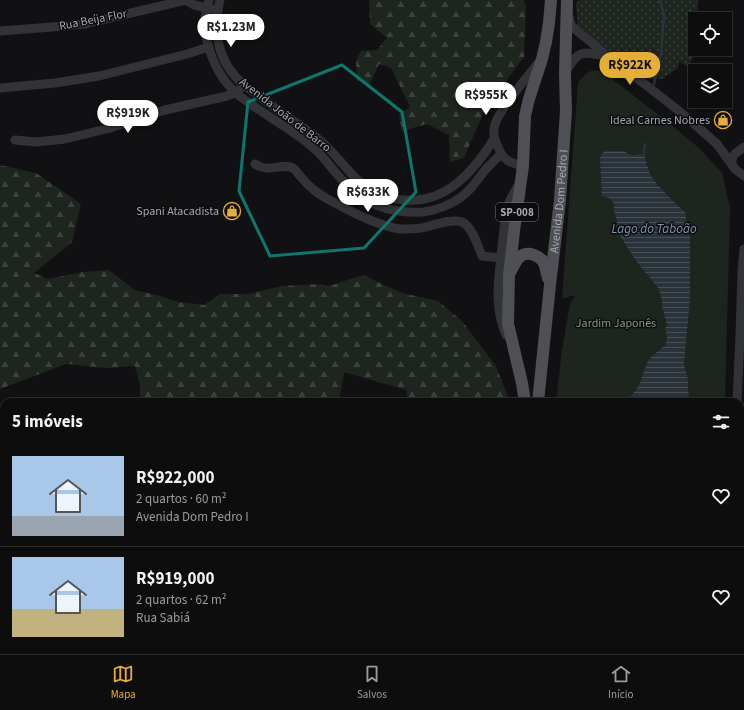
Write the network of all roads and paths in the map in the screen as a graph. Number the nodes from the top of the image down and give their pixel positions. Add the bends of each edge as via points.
1 (186, 0) edge
2 (220, 0) edge
3 (551, 0) edge
4 (208, 4) edge
5 (567, 5) edge
6 (217, 10) junction
7 (0, 31) edge
8 (209, 47) junction
9 (606, 56) junction
10 (542, 59) junction
11 (565, 73) junction
12 (244, 85) junction
13 (0, 88) edge
14 (235, 93) junction
15 (494, 139) junction
16 (15, 140) dead end
17 (717, 144) junction
18 (741, 150) edge
19 (501, 154) junction
20 (255, 164) dead end
21 (732, 164) junction
22 (523, 166) junction
23 (742, 174) edge
24 (522, 179) junction
25 (744, 249) edge
26 (501, 258) junction
27 (509, 275) junction
28 (550, 285) junction
29 (518, 365) junction
30 (524, 398) edge
31 (538, 398) edge
32 (737, 398) edge

1 - 4 street, Rua Beíja Flor via 194,5
1 - 7 street, Rua Beíja Flor via 84,24
2 - 6 street, Avenida João de Barro
3 - 10 main road, SP-008
4 - 6 street, Rua Beíja Flor
4 - 8 street, Avenida João de Barro via 205,29
5 - 9 street via 571,25
5 - 11 main road, Avenida Dom Pedro I
6 - 12 street, Avenida João de Barro via 216,26 222,56 229,69
8 - 13 street via 99,76
8 - 14 street, Avenida João de Barro via 222,77
9 - 11 street via 582,53
9 - 17 street via 672,105
10 - 15 street via 497,117
10 - 22 main road, SP-008 via 525,116
11 - 28 main road, Avenida Dom Pedro I via 566,111 560,200
12 - 14 street
12 - 15 street, Avenida João de Barro via 323,143 354,176 382,196 412,201 434,197 462,179
14 - 16 street via 65,139 36,142
14 - 19 street, Avenida João de Barro via 304,140 360,197 385,209 424,212 442,208 468,191
15 - 19 street
17 - 18 street
17 - 21 street
18 - 21 street via 732,158
19 - 22 street via 513,164
20 - 26 street via 268,169 291,167 321,195 356,215 386,226 401,229 451,221 465,223 482,256
21 - 23 street
22 - 24 main road, SP-008
24 - 26 street via 508,206
24 - 27 main road, SP-008
25 - 32 street
26 - 29 street via 499,310
27 - 28 main road via 521,256 534,255 541,259
27 - 29 main road, SP-008 via 508,324
28 - 31 main road, Avenida Dom Pedro I
29 - 30 main road, SP-008

